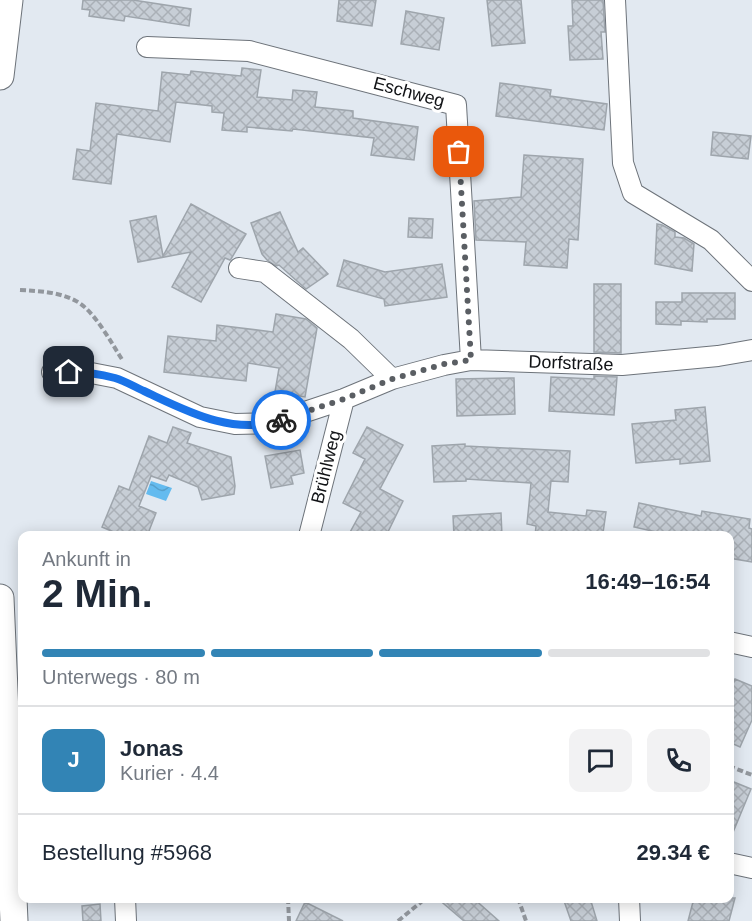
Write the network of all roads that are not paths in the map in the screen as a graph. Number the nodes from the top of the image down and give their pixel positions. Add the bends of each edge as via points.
1 (9, 0) edge
2 (615, 0) edge
3 (147, 47) dead end
4 (0, 76) edge
5 (239, 268) dead end
6 (752, 281) edge
7 (752, 350) edge
8 (471, 360) junction
9 (52, 372) dead end
10 (392, 379) junction
11 (344, 399) junction
12 (310, 531) edge
13 (0, 598) edge
14 (734, 643) edge
15 (752, 646) edge
16 (734, 863) edge
17 (752, 868) edge
18 (124, 903) edge
19 (629, 903) edge
20 (14, 921) edge
21 (126, 921) edge
22 (630, 921) edge

1 - 4 main road
2 - 6 street via 623,163 633,193 711,240
3 - 8 street, Eschweg via 249,51 456,105
5 - 10 street via 265,272 351,339
7 - 8 street, Dorfstraße via 622,365
8 - 10 street, Dorfstraße
9 - 11 street, Dorfstraße via 86,372 117,378 200,417 235,424 272,423
10 - 11 street, Dorfstraße
11 - 12 street, Brühlweg
13 - 20 main road
14 - 15 street
16 - 17 street
18 - 21 street
19 - 22 street

